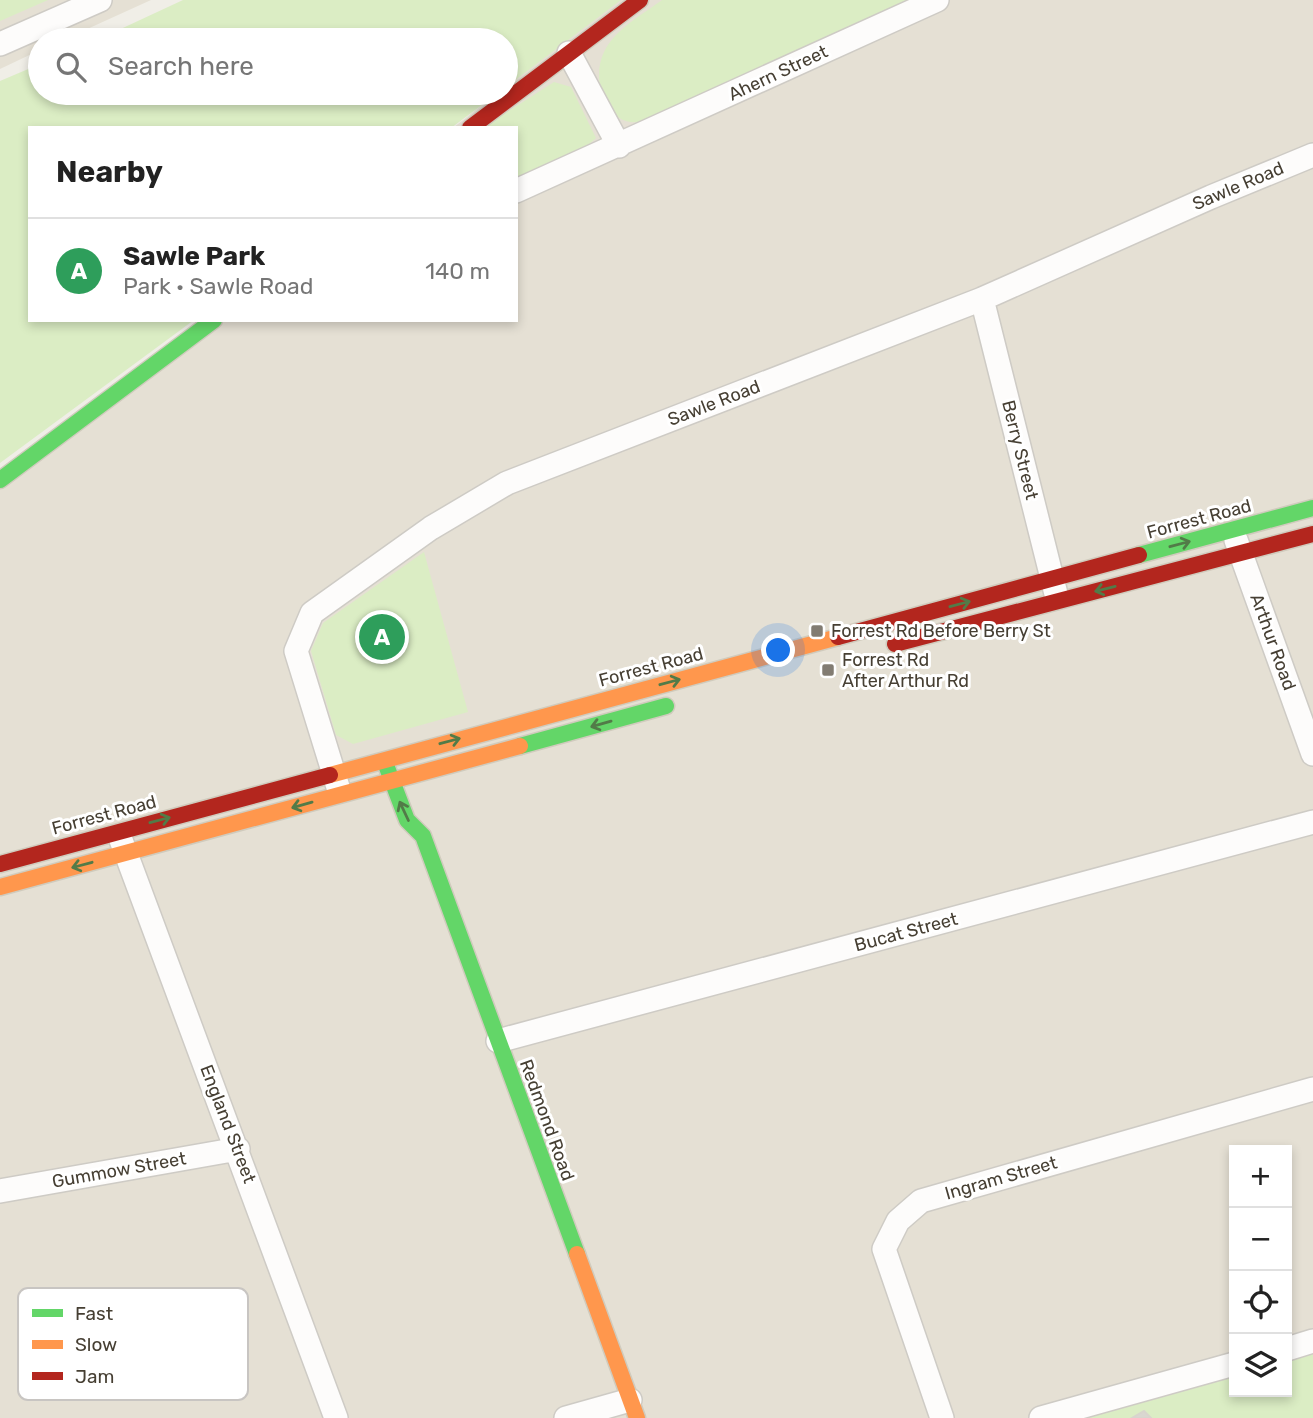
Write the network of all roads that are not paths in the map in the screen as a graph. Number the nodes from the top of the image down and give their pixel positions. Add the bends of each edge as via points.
1 (100, 0) edge
2 (639, 0) edge
3 (937, 0) edge
4 (36, 28) edge
5 (28, 32) edge
6 (0, 44) edge
7 (569, 53) junction
8 (518, 92) edge
9 (500, 105) edge
10 (473, 126) edge
11 (619, 146) junction
12 (1313, 155) edge
13 (518, 190) edge
14 (982, 299) junction
15 (205, 327) edge
16 (0, 480) edge
17 (1313, 508) edge
18 (1233, 530) junction
19 (1313, 534) edge
20 (1241, 553) junction
21 (1055, 590) junction
22 (884, 647) dead end
23 (684, 701) dead end
24 (408, 752) junction
25 (1313, 754) edge
26 (384, 759) junction
27 (417, 781) junction
28 (392, 782) junction
29 (337, 784) junction
30 (426, 813) dead end
31 (1313, 822) edge
32 (119, 830) junction
33 (423, 836) junction
34 (124, 853) junction
35 (0, 864) edge
36 (0, 887) edge
37 (498, 1041) junction
38 (1313, 1089) edge
39 (238, 1149) junction
40 (0, 1191) edge
41 (1313, 1341) edge
42 (1292, 1347) edge
43 (1229, 1365) edge
44 (634, 1409) edge
45 (336, 1418) edge
46 (566, 1418) edge
47 (942, 1418) edge
48 (1041, 1418) edge

1 - 4 street
2 - 7 main road
3 - 11 street, Ahern Street
5 - 6 street
7 - 8 main road
7 - 11 street
9 - 10 main road
11 - 13 street, Ahern Street
12 - 14 street, Sawle Road
14 - 21 street, Berry Street
14 - 29 street, Sawle Road via 507,484 431,528 312,613 296,651
15 - 16 main road
17 - 18 main road, Forrest Road
18 - 20 street, Arthur Road
21 -> 18 main road, Forrest Road
19 - 20 main road, Forrest Road
20 -> 21 main road, Forrest Road
20 - 25 street, Arthur Road
21 - 22 main road, Forrest Road
24 -> 21 main road, Forrest Road
23 -> 27 main road, Forrest Road
24 - 26 main road, Forrest Road
24 - 27 main road
26 - 28 main road, Redmond Road
26 - 29 main road, Forrest Road
27 - 28 main road, Forrest Road
28 - 29 main road, Forrest Road
33 -> 28 main road, Redmond Road via 407,820
32 -> 29 main road, Forrest Road
29 -> 34 main road, Forrest Road
30 - 33 main road, Redmond Road
31 - 37 street, Bucat Street
32 - 34 street, England Street
32 - 35 main road, Forrest Road
33 - 37 main road, Redmond Road
34 -> 36 main road, Forrest Road
34 - 39 street, England Street
37 - 44 main road, Redmond Road
38 - 47 street, Ingram Street via 921,1201 898,1221 884,1249
39 - 40 street, Gummow Street
39 - 45 street, England Street
41 - 42 street
43 - 48 street
44 - 46 street

